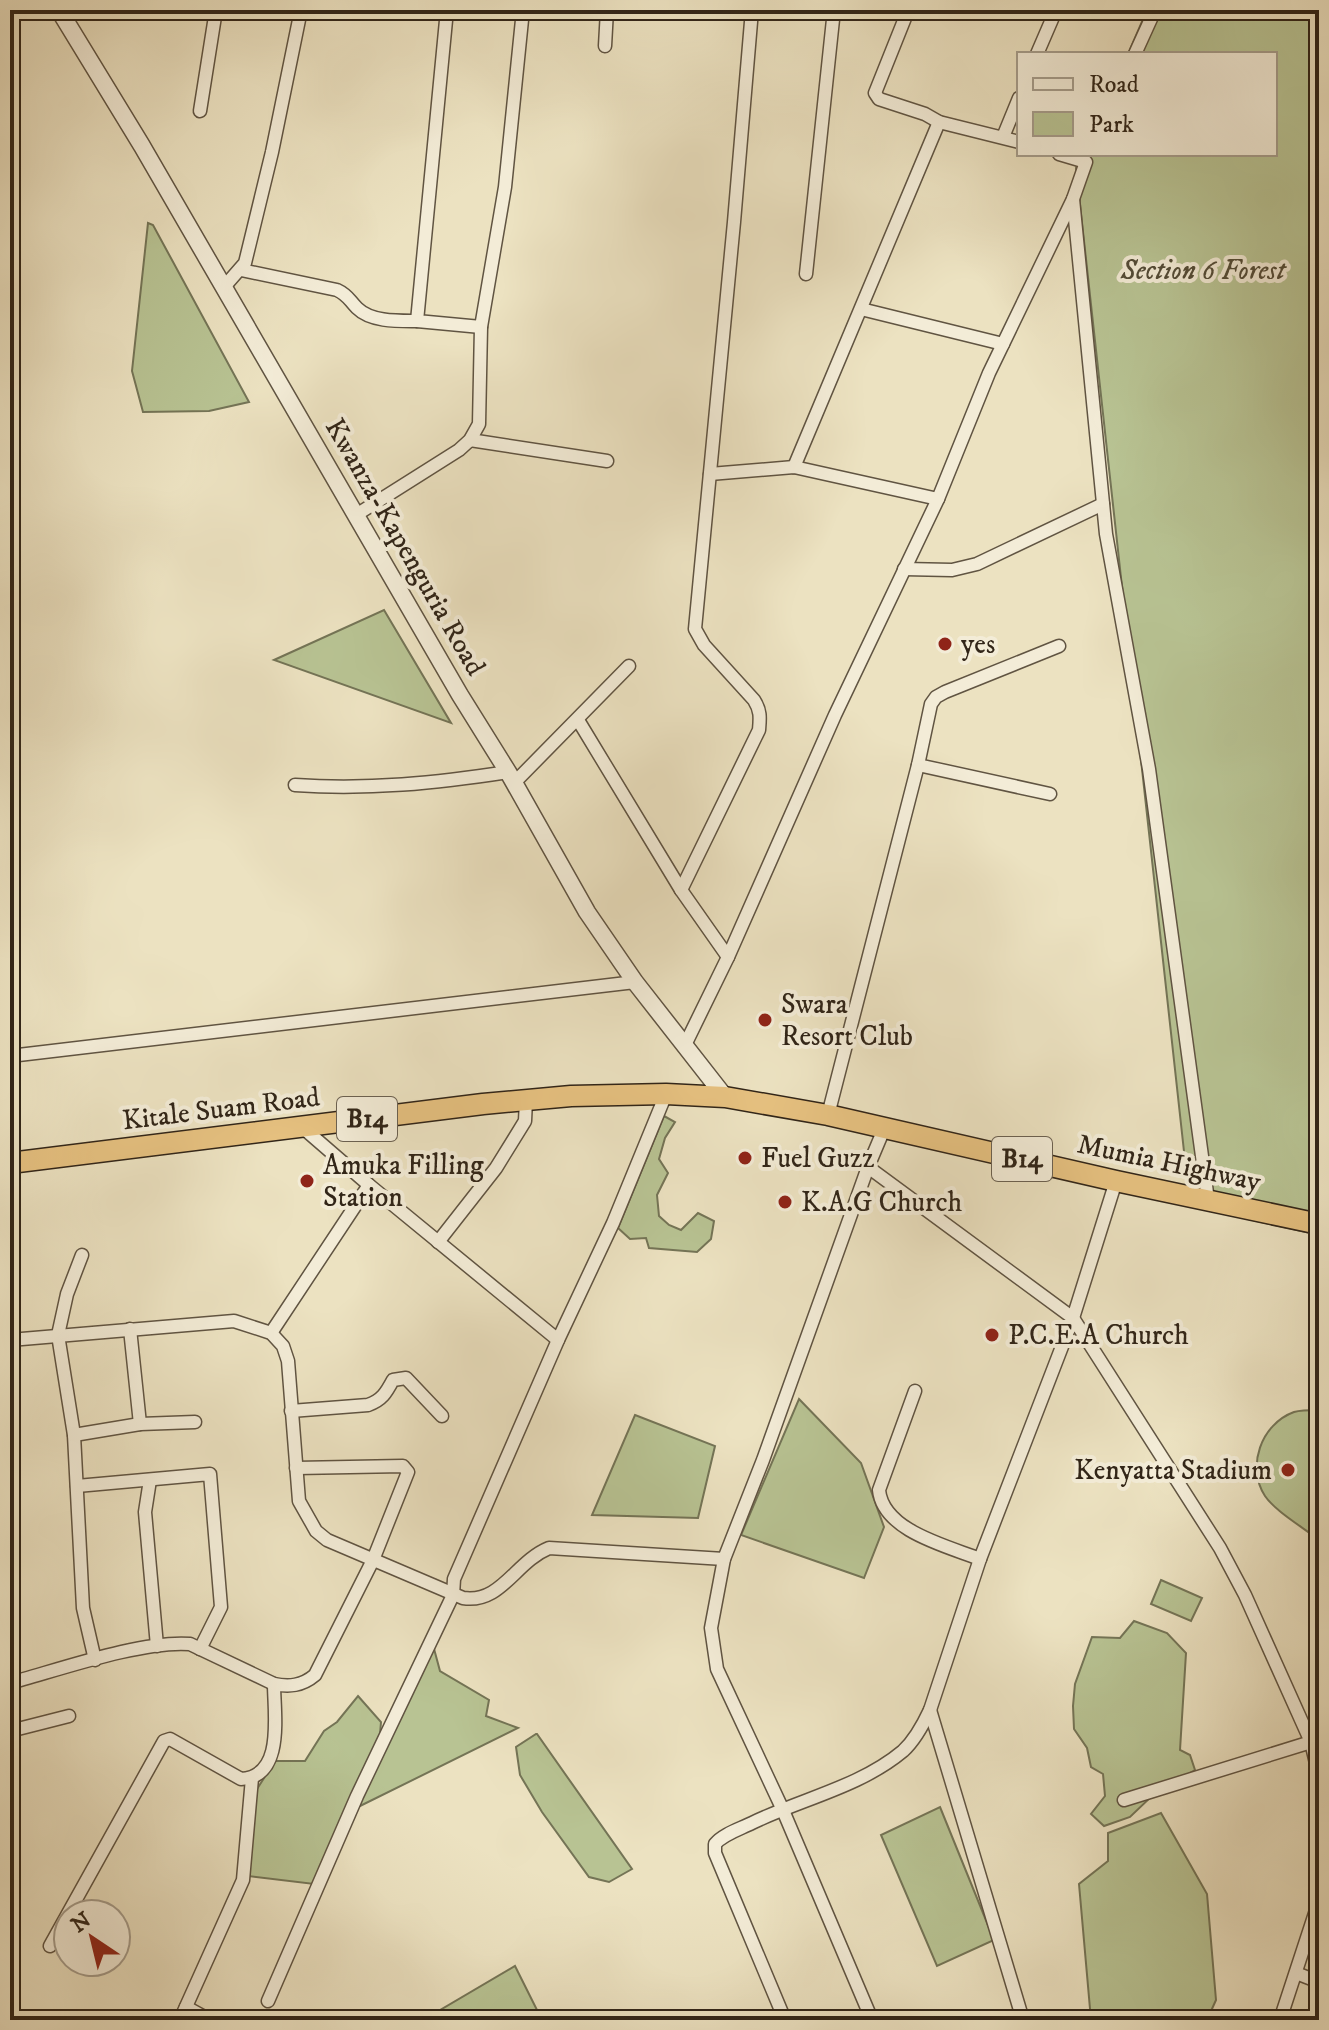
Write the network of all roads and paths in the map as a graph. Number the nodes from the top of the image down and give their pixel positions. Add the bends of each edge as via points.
1 (59, 10) edge
2 (216, 10) edge
3 (301, 10) edge
4 (447, 10) edge
5 (523, 10) edge
6 (607, 10) edge
7 (752, 10) edge
8 (834, 10) edge
9 (895, 10) edge
10 (1056, 10) edge
11 (1155, 10) edge
12 (605, 46) dead end
13 (1038, 52) edge
14 (1136, 52) edge
15 (1017, 103) edge
16 (200, 111) dead end
17 (939, 122) junction
18 (1003, 137) junction
19 (1017, 141) edge
20 (1088, 158) edge
21 (1073, 199) junction
22 (241, 270) junction
23 (806, 274) dead end
24 (224, 287) junction
25 (861, 309) junction
26 (417, 321) junction
27 (481, 327) junction
28 (1003, 344) junction
29 (470, 440) junction
30 (607, 461) dead end
31 (794, 467) junction
32 (710, 474) junction
33 (938, 499) junction
34 (1103, 504) junction
35 (356, 515) junction
36 (904, 569) junction
37 (1059, 646) dead end
38 (629, 666) dead end
39 (578, 720) junction
40 (918, 765) junction
41 (511, 778) junction
42 (295, 785) dead end
43 (1050, 794) dead end
44 (681, 890) junction
45 (728, 957) junction
46 (635, 982) junction
47 (685, 1045) junction
48 (10, 1056) edge
49 (666, 1094) junction
50 (725, 1097) junction
51 (526, 1100) junction
52 (828, 1115) junction
53 (302, 1126) junction
54 (884, 1129) junction
55 (10, 1163) edge
56 (868, 1167) junction
57 (1116, 1181) junction
58 (369, 1185) junction
59 (1208, 1200) junction
60 (1319, 1224) edge
61 (438, 1242) junction
62 (82, 1255) dead end
63 (1073, 1318) junction
64 (130, 1329) junction
65 (271, 1333) junction
66 (58, 1335) junction
67 (10, 1340) edge
68 (558, 1340) junction
69 (915, 1391) dead end
70 (291, 1411) junction
71 (442, 1416) dead end
72 (195, 1422) dead end
73 (140, 1424) junction
74 (74, 1435) junction
75 (296, 1468) junction
76 (150, 1480) junction
77 (77, 1486) junction
78 (724, 1559) junction
79 (980, 1559) junction
80 (373, 1560) junction
81 (453, 1595) junction
82 (157, 1646) junction
83 (200, 1649) junction
84 (95, 1660) junction
85 (10, 1683) edge
86 (274, 1684) junction
87 (930, 1710) junction
88 (69, 1716) dead end
89 (10, 1731) edge
90 (1311, 1742) junction
91 (1319, 1776) edge
92 (252, 1778) junction
93 (1124, 1800) dead end
94 (782, 1808) junction
95 (1319, 1904) edge
96 (50, 1946) dead end
97 (1296, 1973) junction
98 (1319, 1982) edge
99 (268, 2001) dead end
100 (186, 2007) junction
101 (180, 2020) edge
102 (210, 2020) edge
103 (785, 2020) edge
104 (872, 2020) edge
105 (1023, 2020) edge
106 (1280, 2020) edge

1 - 24 street, Kwanza-Kapenguria Road
2 - 16 street
3 - 22 street
4 - 26 street
5 - 27 street via 505,187
6 - 12 street
7 - 32 street
8 - 23 street
9 - 17 street via 907,13 876,97
10 - 13 street
11 - 14 street
15 - 18 street
17 - 18 street
17 - 25 street
18 - 19 street
20 - 21 street
21 - 28 street
21 - 34 street
22 - 24 street
22 - 26 street via 337,290 358,308 390,321
24 - 35 street, Kwanza-Kapenguria Road
25 - 28 street
25 - 31 street
26 - 27 street
27 - 29 street via 479,424
28 - 33 street
29 - 30 street
29 - 35 street
31 - 32 street
31 - 33 street
32 - 44 street via 695,629 754,700 761,718
33 - 36 street
34 - 36 street via 977,564 952,570
34 - 59 street via 1149,769
35 - 41 street, Kwanza-Kapenguria Road
36 - 45 street
37 - 40 street via 936,697
38 - 39 street
39 - 41 street
39 - 44 street
40 - 43 street
40 - 52 street
41 - 42 street via 390,787
41 - 46 street, Kwanza-Kapenguria Road via 587,912
44 - 45 street
45 - 47 street
46 - 47 street, Kwanza-Kapenguria Road
46 - 48 street
47 - 50 street, Kwanza-Kapenguria Road
49 - 50 highway, Kitale Suam Road / B14
49 - 51 highway, Kitale Suam Road / B14
49 - 68 street
50 - 52 highway, Mumia Highway / B14
51 - 53 highway, Kitale Suam Road / B14
51 - 61 street via 525,1121 496,1168
52 - 54 highway, Mumia Highway / B14
53 - 55 highway, Kitale Suam Road / B14
53 - 58 street
54 - 56 street
54 - 57 highway, Mumia Highway / B14
56 - 63 street
56 - 78 street
57 - 59 highway, Mumia Highway / B14
57 - 63 street
58 - 61 street
58 - 65 street
59 - 60 highway, Mumia Highway / B14
61 - 68 street
62 - 66 street
63 - 79 street
63 - 90 street via 1220,1548
64 - 65 street via 234,1321
64 - 66 street
64 - 73 street
65 - 70 street via 286,1353
66 - 67 street
66 - 74 street
68 - 81 street via 454,1579
69 - 79 street via 879,1490 880,1501 887,1513 919,1535
70 - 71 street via 368,1405 378,1402 393,1380 406,1378
70 - 75 street
72 - 73 street
73 - 74 street
74 - 77 street
75 - 80 street via 299,1501 316,1531
75 - 80 street via 407,1469 408,1478
76 - 77 street
76 - 82 street via 145,1512
76 - 83 street via 210,1474 221,1607
77 - 84 street via 83,1608
78 - 81 street via 549,1548 527,1560 492,1595 478,1601
78 - 94 street via 711,1628 717,1669
79 - 87 street
80 - 81 street
80 - 86 street via 315,1675 300,1684
81 - 99 street via 357,1796
82 - 83 street via 179,1643
82 - 84 street
83 - 86 street
84 - 85 street
86 - 92 street via 273,1748 267,1764
87 - 94 street via 904,1750 877,1768
87 - 105 street
88 - 89 street
90 - 91 street
90 - 93 street
92 - 96 street via 241,1779 166,1739
92 - 100 street via 243,1880
94 - 103 street via 717,1840 714,1848
94 - 104 street
95 - 97 street
97 - 98 street
97 - 106 street
100 - 101 street
100 - 102 street

